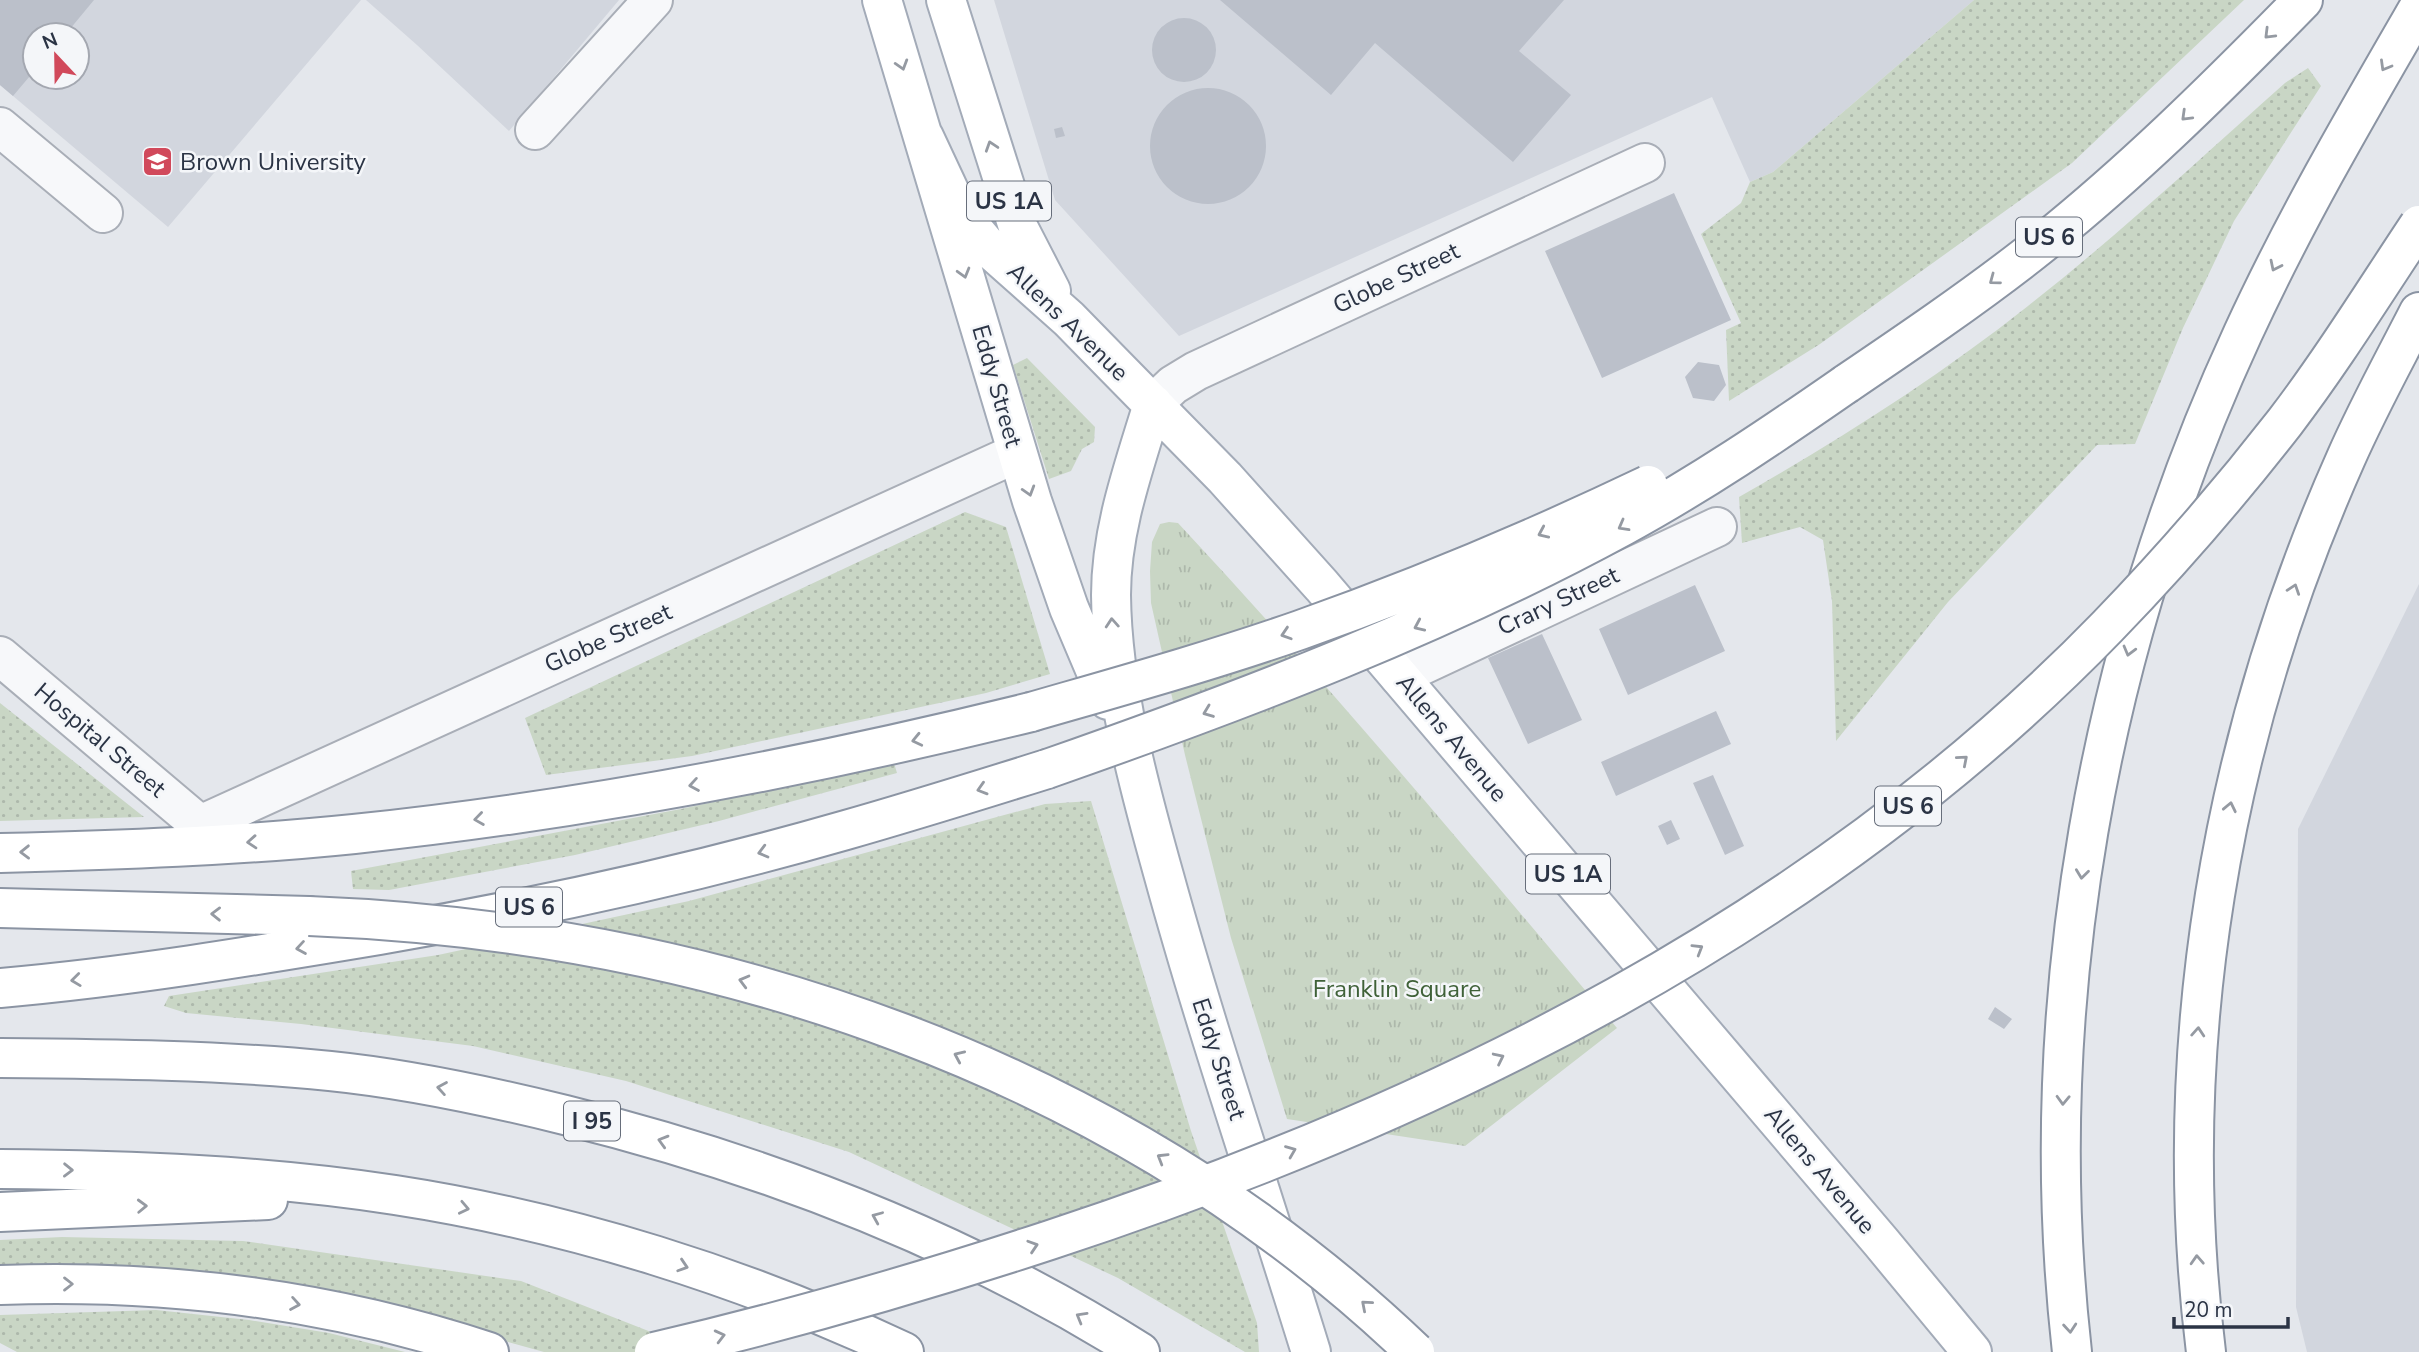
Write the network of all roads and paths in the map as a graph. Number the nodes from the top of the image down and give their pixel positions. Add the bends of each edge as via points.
1 (653, 0) edge
2 (882, 0) edge
3 (946, 0) edge
4 (2303, 0) edge
5 (2419, 7) edge
6 (0, 127) edge
7 (534, 130) dead end
8 (924, 137) junction
9 (1645, 163) dead end
10 (103, 213) dead end
11 (2419, 225) edge
12 (2419, 313) edge
13 (1069, 319) junction
14 (1846, 384) junction
15 (1153, 404) junction
16 (1017, 453) junction
17 (1717, 527) dead end
18 (0, 656) edge
19 (1399, 676) junction
20 (1136, 763) junction
21 (200, 824) joint
22 (0, 853) edge
23 (0, 908) edge
24 (0, 988) edge
25 (0, 1058) edge
26 (0, 1169) edge
27 (397, 1195) junction
28 (0, 1212) edge
29 (0, 1285) edge
30 (489, 1352) edge
31 (654, 1352) edge
32 (904, 1352) edge
33 (1140, 1352) edge
34 (1311, 1352) edge
35 (1416, 1352) edge
36 (1972, 1352) edge
37 (2072, 1352) edge
38 (2206, 1352) edge

1 - 7 street
2 -> 8 main road, Eddy Street / US 1A
13 -> 3 main road, US 1A via 1018,227
4 -> 14 main road, US 6 via 2184,118 2029,254
5 -> 37 main road, bridge via 2338,146 2242,335 2187,470 2128,656 2094,798 2069,990 2062,1128
6 - 10 street
8 - 13 main road, Allens Avenue / US 1A via 967,222 988,247
8 -> 16 main road, Eddy Street
9 - 15 street, Globe Street via 1196,371
31 -> 11 main road, US 6, bridge via 966,1268 1292,1151 1544,1036 1772,903 1951,771 2105,629 2199,528 2287,419
38 -> 12 main road via 2194,1198 2196,1058 2224,837 2253,716 2294,586 2347,456
13 - 15 main road, Allens Avenue / US 1A
14 -> 22 main road, bridge via 1636,491 1411,588 1212,659 1031,712 837,758 546,810 338,835 161,848
14 -> 24 main road, US 6, bridge via 1683,492 1504,587 1314,670 1047,769 845,831 581,896 297,949
15 - 19 main road, Allens Avenue / US 1A
20 -> 15 main road, Eddy Street via 1117,672 1111,593 1119,517
16 -> 20 main road, Eddy Street via 1069,608
16 - 21 street, Globe Street
17 - 19 street, Crary Street
18 - 21 street, Hospital Street
19 - 36 main road, Allens Avenue / US 1A
20 - 34 main road, Eddy Street via 1186,955
35 -> 23 main road, bridge via 1297,1249 1190,1174 1135,1142 943,1049 789,994 607,949 435,924
33 -> 25 main road, I 95 via 1005,1276 875,1216 741,1166 609,1126 472,1094 332,1071 192,1061
26 -> 27 main road via 195,1174
28 -> 27 main road
27 -> 32 main road via 528,1222 664,1259 790,1303
29 -> 30 main road via 148,1287 263,1299 370,1318

